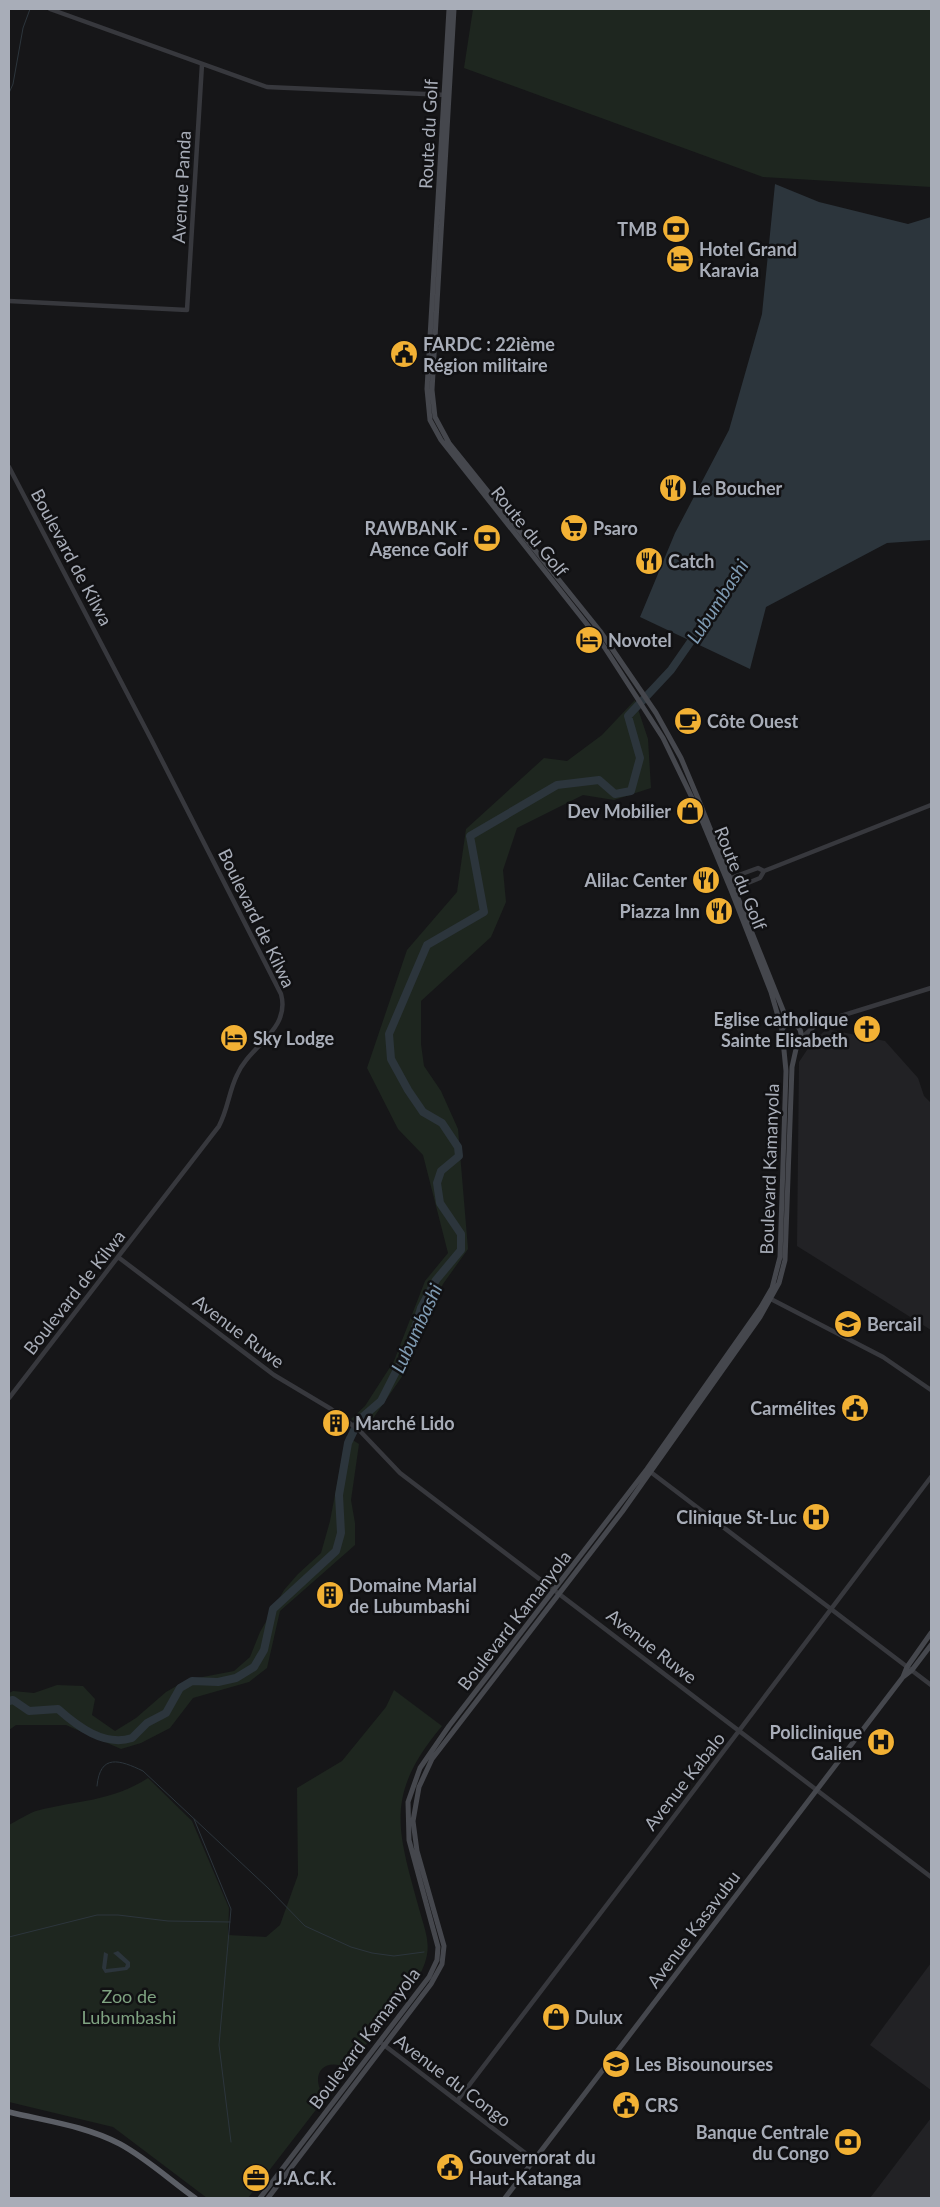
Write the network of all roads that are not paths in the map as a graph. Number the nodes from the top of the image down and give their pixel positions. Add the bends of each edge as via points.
1 (50, 9) edge
2 (450, 9) edge
3 (454, 9) edge
4 (202, 64) junction
5 (446, 95) junction
6 (9, 301) edge
7 (9, 468) edge
8 (523, 538) junction
9 (931, 805) edge
10 (764, 870) junction
11 (729, 878) junction
12 (733, 889) junction
13 (931, 988) edge
14 (818, 1023) junction
15 (789, 1025) junction
16 (796, 1026) junction
17 (782, 1030) junction
18 (783, 1040) junction
19 (799, 1040) junction
20 (788, 1131) junction
21 (118, 1257) junction
22 (769, 1298) junction
23 (931, 1390) edge
24 (9, 1398) edge
25 (649, 1470) junction
26 (931, 1476) edge
27 (557, 1591) junction
28 (833, 1610) junction
29 (931, 1633) edge
30 (931, 1645) edge
31 (907, 1666) junction
32 (912, 1670) junction
33 (903, 1677) junction
34 (931, 1685) edge
35 (739, 1733) junction
36 (816, 1790) junction
37 (931, 1877) edge
38 (382, 2044) junction
39 (457, 2101) junction
40 (9, 2112) edge
41 (533, 2159) junction
42 (195, 2198) edge
43 (260, 2198) edge
44 (268, 2198) edge
45 (504, 2198) edge

1 - 4 street
2 - 5 main road, Route du Golf
3 - 5 main road
4 - 5 street via 274,89
4 - 6 street, Avenue Panda via 187,310
5 - 8 main road, Route du Golf via 428,412 441,440
7 - 21 street, Boulevard de Kilwa via 165,766 283,1003 279,1022 236,1076 220,1126
8 - 11 main road, Route du Golf via 637,695 679,767
8 - 11 main road via 600,631 647,698 681,758
9 - 10 street
10 - 11 street via 756,868
10 - 12 street via 760,878
11 - 12 main road, Route du Golf
12 - 15 main road
12 - 17 main road, Route du Golf
13 - 14 street
14 - 16 street
14 - 19 street
15 - 16 main road
15 - 17 main road
16 - 19 main road via 800,1032
17 - 18 main road
18 - 19 main road via 792,1044
18 - 20 main road, Boulevard Kamanyola
19 - 20 main road, Boulevard Kamanyola via 792,1060
20 - 22 main road, Boulevard Kamanyola via 780,1257
21 - 24 street, Boulevard de Kilwa
21 - 27 street, Avenue Ruwe via 274,1375 360,1431 400,1472
22 - 23 street via 883,1356
22 - 25 main road, Boulevard Kamanyola
25 - 27 main road, Boulevard Kamanyola
25 - 28 street
26 - 28 street, Avenue Kabalo
27 - 35 street, Avenue Ruwe
27 - 38 main road, Boulevard Kamanyola via 449,1726 416,1777 408,1802 408,1840 437,1942 438,1957 429,1976
28 - 31 street
28 - 35 street, Avenue Kabalo
29 - 31 main road, Avenue Kasavubu
30 - 32 main road, Avenue Kasavubu
31 - 32 street
31 - 33 main road, Avenue Kasavubu
32 - 33 main road, Avenue Kasavubu
32 - 34 street
33 - 36 main road, Avenue Kasavubu
35 - 36 street, Avenue Ruwe
35 - 39 street, Avenue Kabalo
36 - 37 street, Avenue Ruwe
36 - 41 main road, Avenue Kasavubu
38 - 39 street, Avenue du Congo
38 - 43 main road, Boulevard Kamanyola
38 - 44 main road, Boulevard Kamanyola
39 - 41 street, Avenue du Congo
40 - 42 highway via 111,2140
41 - 45 main road, Avenue Kasavubu

